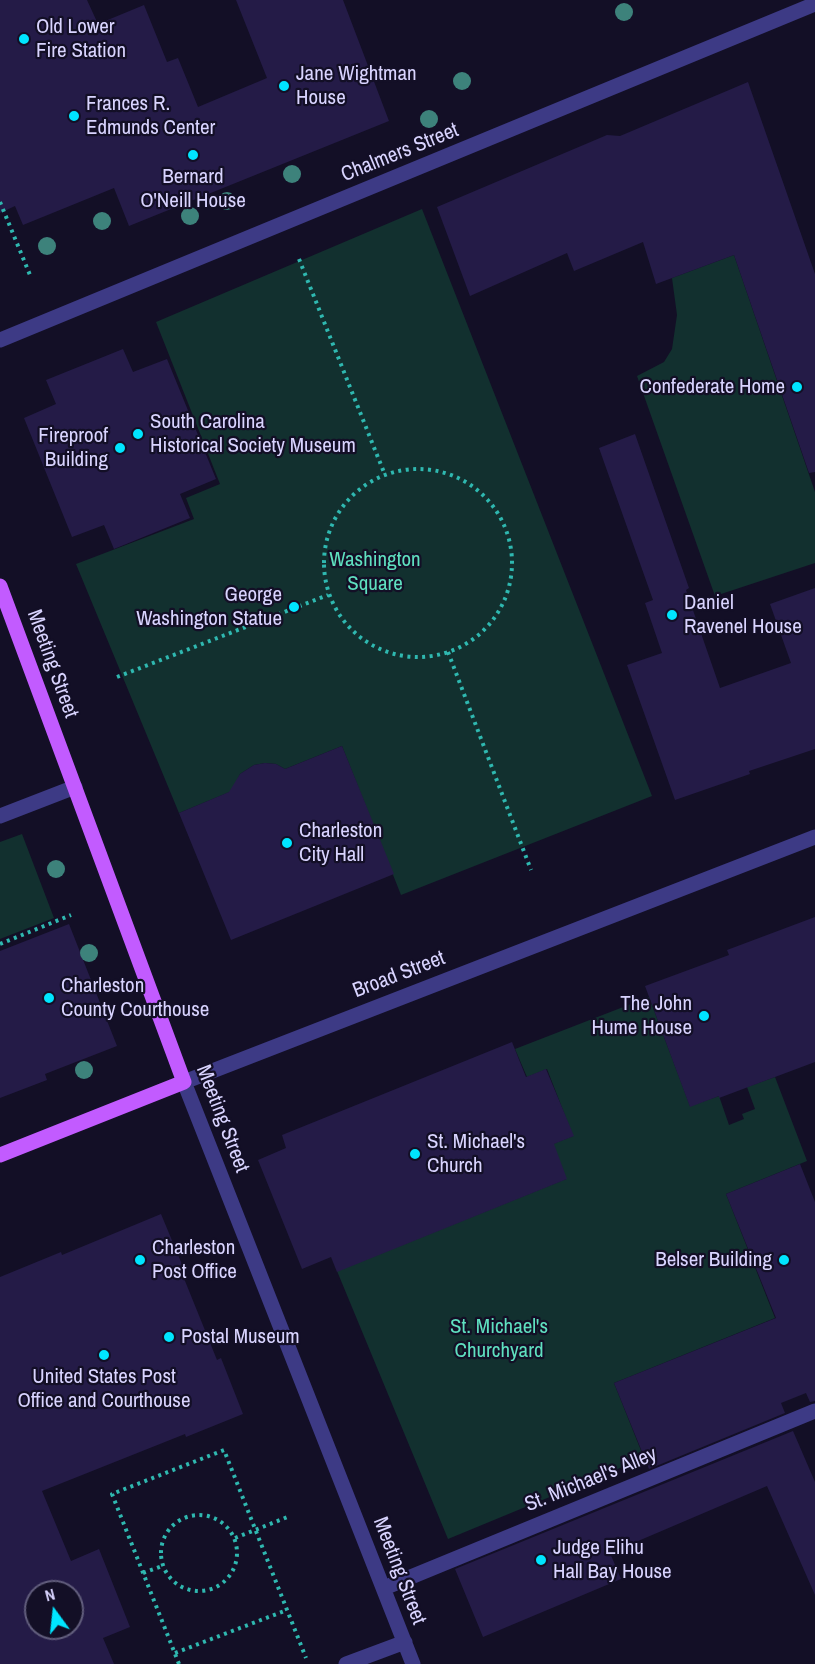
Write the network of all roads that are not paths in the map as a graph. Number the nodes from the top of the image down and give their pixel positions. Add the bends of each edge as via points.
1 (815, 4) edge
2 (0, 340) edge
3 (0, 586) edge
4 (75, 787) junction
5 (0, 816) edge
6 (815, 837) edge
7 (184, 1082) junction
8 (0, 1155) edge
9 (815, 1411) edge
10 (384, 1588) junction
11 (405, 1642) junction
12 (346, 1664) edge
13 (413, 1664) edge

1 - 2 street, Chalmers Street
3 - 4 main road, Meeting Street
4 - 5 street
4 - 7 main road, Meeting Street
6 - 7 street, Broad Street
7 - 8 main road, Broad Street
7 - 10 street, Meeting Street
9 - 10 street, St. Michael's Alley
10 - 11 street, Meeting Street
11 - 12 street
11 - 13 street, Meeting Street

